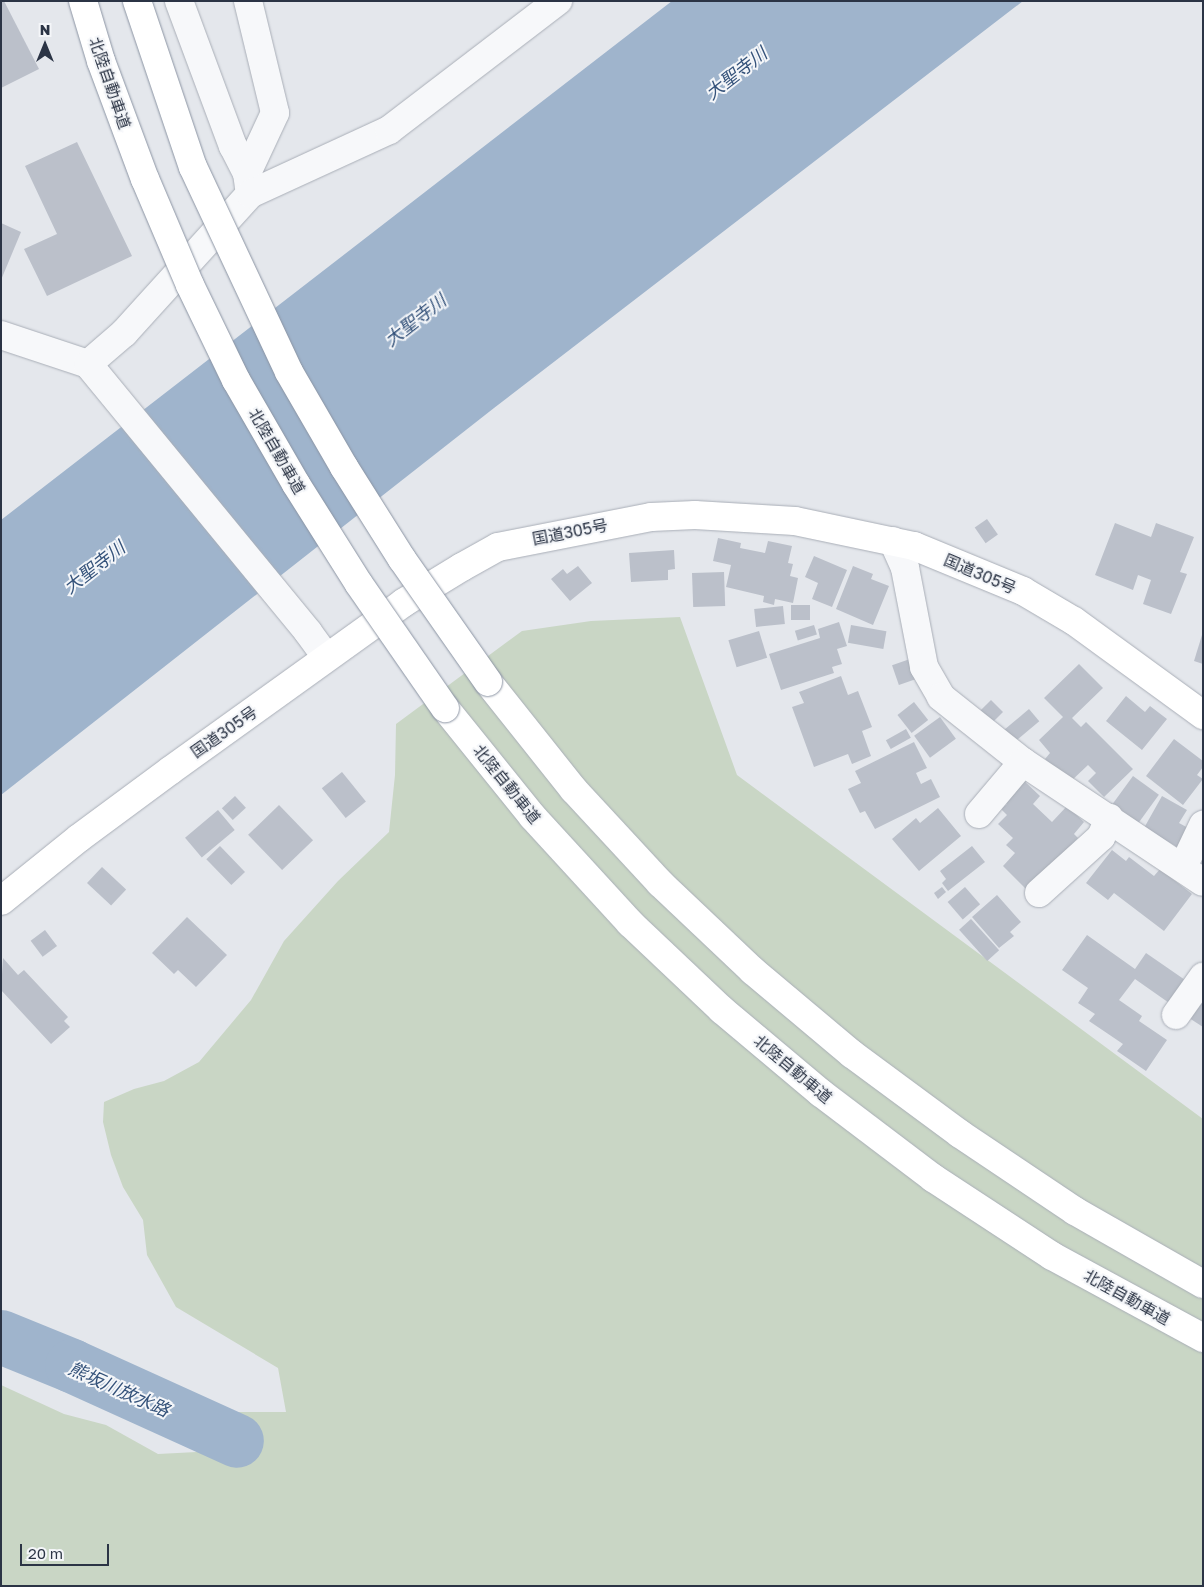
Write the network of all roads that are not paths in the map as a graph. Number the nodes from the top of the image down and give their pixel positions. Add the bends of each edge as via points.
1 (83, 1) edge
2 (137, 1) edge
3 (179, 1) edge
4 (248, 1) edge
5 (558, 1) edge
6 (249, 183) junction
7 (1, 335) edge
8 (88, 364) junction
9 (892, 540) junction
10 (326, 657) junction
11 (1203, 715) edge
12 (1023, 762) junction
13 (980, 814) dead end
14 (1109, 818) junction
15 (1203, 825) edge
16 (1193, 874) edge
17 (1039, 893) dead end
18 (1, 901) edge
19 (1203, 977) edge
20 (1176, 1015) dead end
21 (1203, 1284) edge
22 (1203, 1338) edge

1 - 22 highway, 北陸自動車道, bridge via 101,61 145,179 190,285 236,380 359,584 445,708 532,817 630,923 722,1010 821,1093 933,1178 1052,1256
2 - 21 highway, bridge via 193,167 289,372 402,559 488,682 574,790 660,883 753,971 852,1054 960,1134 1075,1211
3 - 6 street
4 - 6 street via 275,112
5 - 6 street via 389,130
6 - 8 street via 124,333
7 - 8 street
8 - 10 street
9 - 10 highway, 国道305号 via 795,521 695,515 650,517 568,532 498,547 403,603
9 - 11 highway, 国道305号 via 1022,591 1074,621
9 - 12 street via 905,568 924,667 941,697
10 - 18 highway, 国道305号 via 86,833
12 - 13 street
12 - 14 street
14 - 16 street
14 - 17 street via 1102,837
15 - 16 street
19 - 20 street

